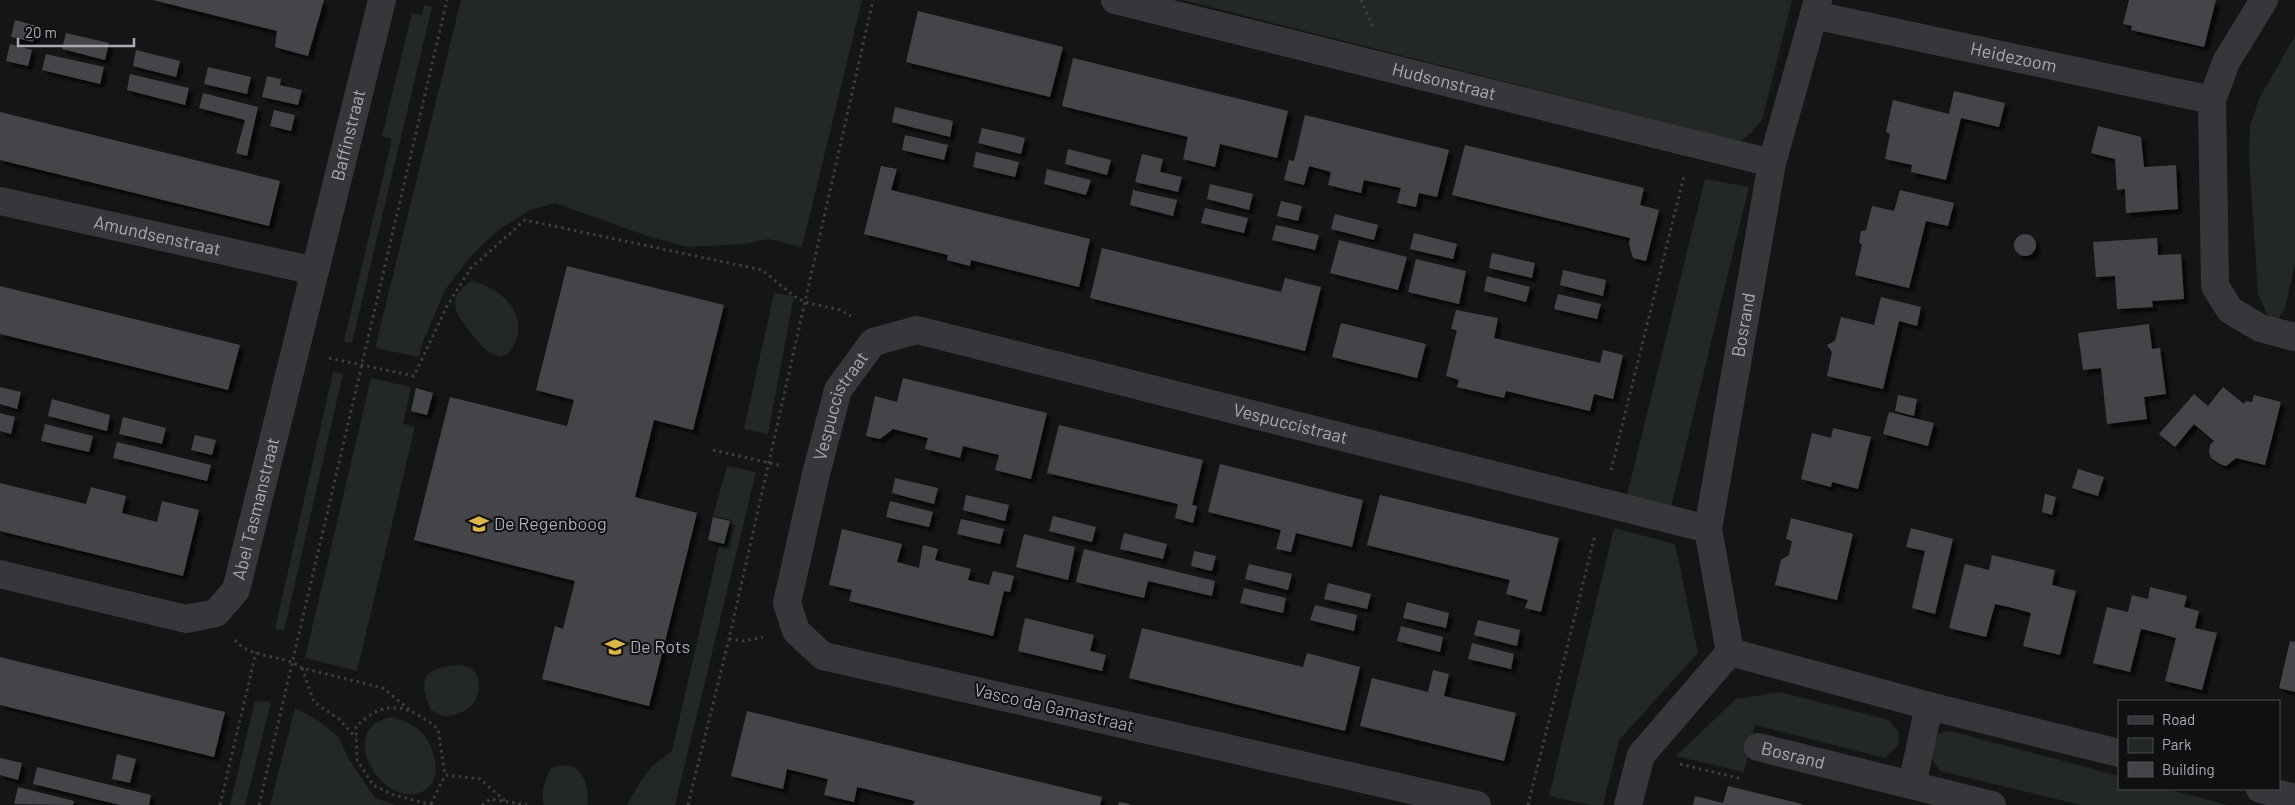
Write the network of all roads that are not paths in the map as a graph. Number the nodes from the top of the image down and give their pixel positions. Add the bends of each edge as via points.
1 (382, 0) edge
2 (1114, 0) edge
3 (2264, 0) edge
4 (1816, 7) edge
5 (2212, 100) junction
6 (1772, 163) junction
7 (0, 201) edge
8 (315, 271) junction
9 (2295, 336) edge
10 (816, 474) joint
11 (1708, 529) junction
12 (0, 574) edge
13 (1730, 652) junction
14 (1929, 706) junction
15 (1758, 747) road end
16 (2118, 754) edge
17 (1912, 785) junction
18 (2264, 790) edge
19 (2295, 798) edge
20 (1477, 805) edge
21 (1628, 805) edge
22 (1992, 805) edge

1 - 8 street, Baffinstraat
2 - 6 street, Hudsonstraat
3 - 5 street via 2226,62
4 - 5 street, Heidezoom
4 - 6 street, Bosrand
5 - 9 street via 2215,286 2230,310 2260,328
6 - 11 street, Bosrand
7 - 8 street, Amundsenstraat
8 - 12 street, Abel Tasmanstraat via 236,590 216,613 186,620
10 - 11 street, Vespuccistraat via 838,390 873,342 917,330
10 - 20 street, Vasco da Gamastraat via 787,603 796,630 823,656
11 - 13 street, Bosrand
13 - 14 street
13 - 21 street via 1641,755
14 - 16 street
14 - 17 street
15 - 17 street, Bosrand
17 - 22 street, Bosrand
18 - 19 street

